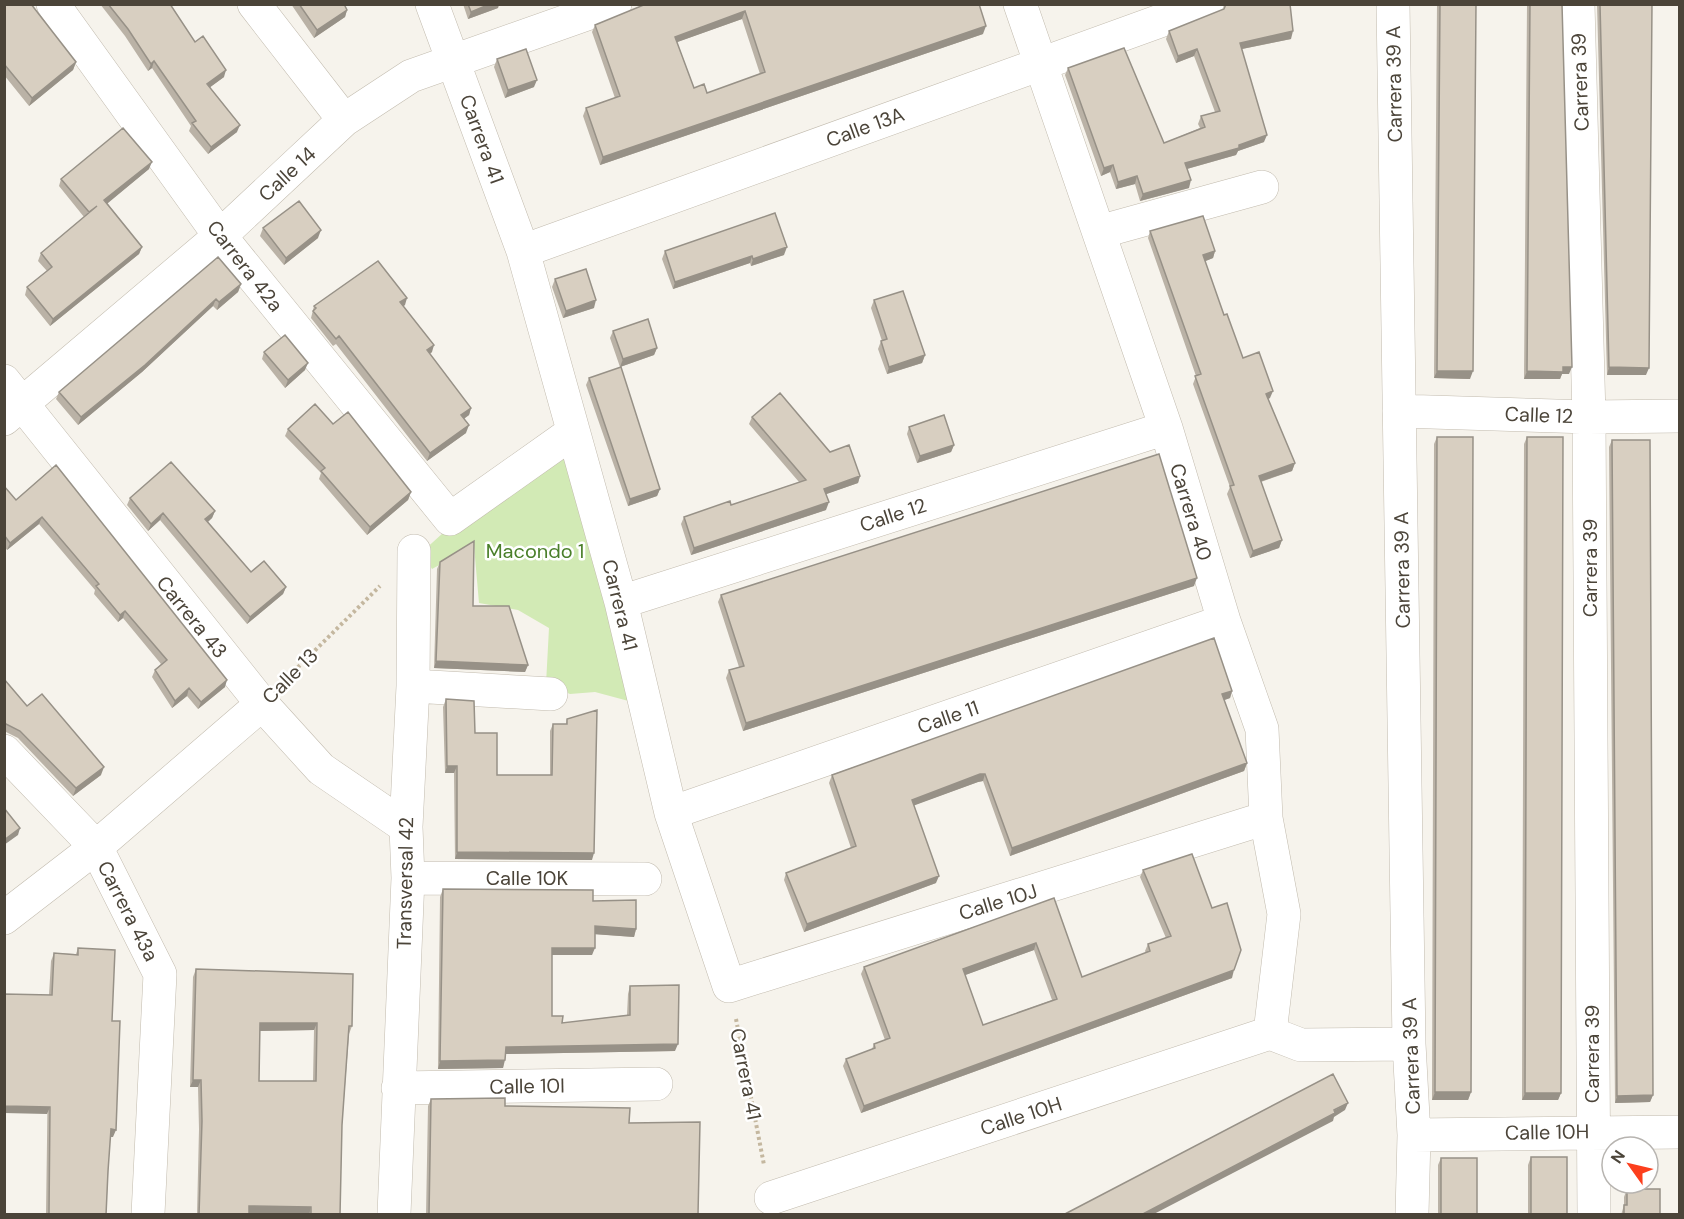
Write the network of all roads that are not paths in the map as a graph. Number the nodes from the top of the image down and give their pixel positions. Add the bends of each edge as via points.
1 (53, 4) edge
2 (254, 4) edge
3 (432, 4) edge
4 (615, 4) edge
5 (1020, 4) edge
6 (1207, 4) edge
7 (1393, 4) edge
8 (1578, 4) edge
9 (453, 60) junction
10 (1041, 64) junction
11 (344, 120) junction
12 (1262, 188) dead end
13 (1099, 232) junction
14 (220, 237) junction
15 (523, 251) junction
16 (10, 401) edge
17 (1399, 411) junction
18 (1680, 416) edge
19 (1589, 417) junction
20 (1166, 428) junction
21 (573, 432) junction
22 (414, 551) road end
23 (621, 602) junction
24 (1224, 621) junction
25 (413, 686) junction
26 (551, 694) dead end
27 (262, 704) junction
28 (4, 751) edge
29 (671, 813) junction
30 (1266, 818) junction
31 (406, 827) junction
32 (96, 847) junction
33 (408, 878) junction
34 (645, 879) dead end
35 (4, 918) edge
36 (729, 986) joint
37 (1270, 1034) junction
38 (1409, 1044) junction
39 (656, 1084) dead end
40 (398, 1088) junction
41 (1593, 1131) junction
42 (1680, 1132) edge
43 (1414, 1135) junction
44 (771, 1198) road end
45 (148, 1215) edge
46 (394, 1215) edge
47 (1412, 1215) edge
48 (1594, 1215) edge

1 - 14 street, Carrera 42a
2 - 11 street
3 - 9 street, Carrera 41
4 - 9 street, Calle 14
5 - 10 street, Carrera 40
6 - 10 street, Calle 13A
7 - 17 street, Carrera 39 A
8 - 19 street, Carrera 39
9 - 11 street, Calle 14 via 411,76
9 - 15 street, Carrera 41
10 - 13 street, Carrera 40
10 - 15 street, Calle 13A
11 - 14 street, Calle 14
12 - 13 street
13 - 20 street, Carrera 40
14 - 16 street, Calle 14
14 - 21 street, Carrera 42a via 450,519
15 - 21 street, Carrera 41
16 - 27 street, Carrera 43
17 - 19 street, Calle 12
17 - 38 street, Carrera 39 A
18 - 19 street, Calle 12
19 - 41 street, Carrera 39
20 - 23 street, Calle 12
20 - 24 street, Carrera 40
21 - 23 street, Carrera 41
22 - 25 street, Transversal 42
23 - 29 street, Carrera 41
24 - 29 street, Calle 11
24 - 30 street, Carrera 40 via 1262,729
25 - 26 street
25 - 31 street, Transversal 42
27 - 31 street, Carrera 43 via 321,769
27 - 32 street, Calle 13
28 - 32 street, Carrera 43a
29 - 36 street, Carrera 41
30 - 36 street, Calle 10J
30 - 37 street, Carrera 40 via 1284,914
31 - 33 street, Transversal 42
32 - 35 street, Calle 13
32 - 45 street, Carrera 43a via 160,974
33 - 34 street, Calle 10K
33 - 40 street, Transversal 42
37 - 38 street via 1301,1045
37 - 44 street, Calle 10H
38 - 43 street, Carrera 39 A
39 - 40 street, Calle 10I
40 - 46 street, Transversal 42
41 - 42 street, Calle 10H
41 - 43 street, Calle 10H
41 - 48 street, Carrera 39
43 - 47 street, Carrera 39 A

